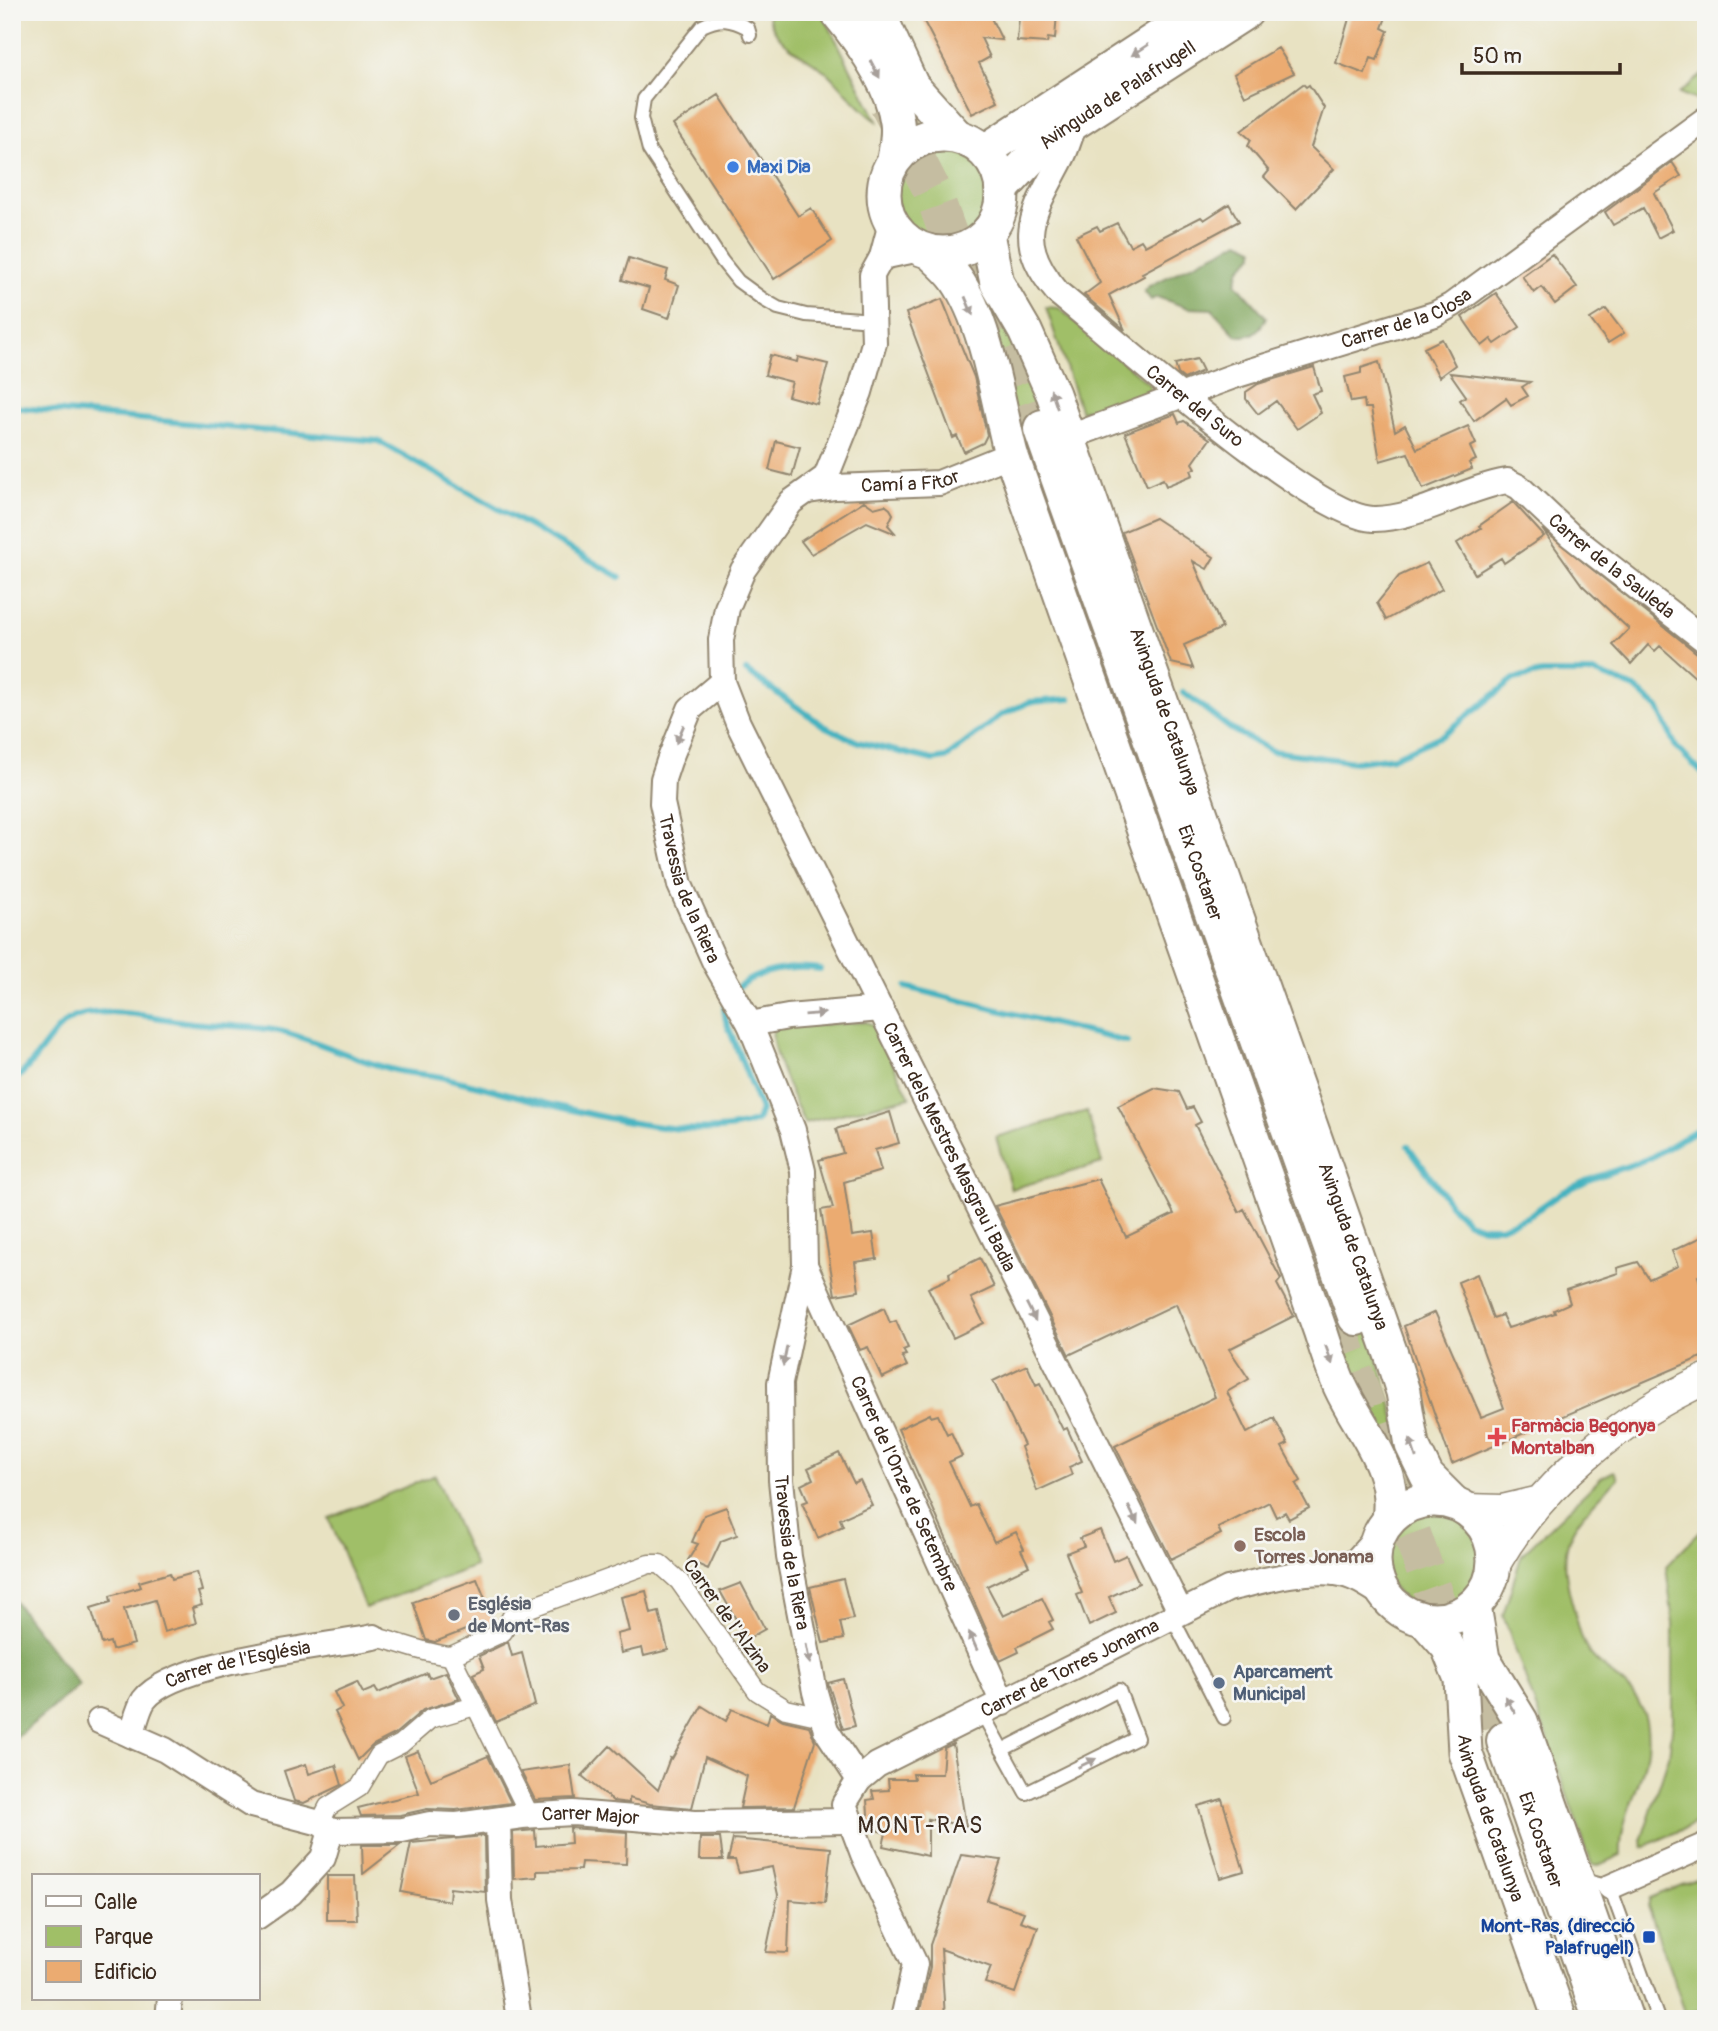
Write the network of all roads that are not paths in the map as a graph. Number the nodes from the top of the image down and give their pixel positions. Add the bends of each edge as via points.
1 (837, 12) edge
2 (878, 12) edge
3 (1197, 12) edge
4 (1246, 12) edge
5 (750, 35) dead end
6 (1706, 119) edge
7 (1078, 120) junction
8 (956, 135) junction
9 (985, 151) junction
10 (894, 160) junction
11 (1002, 189) junction
12 (891, 223) junction
13 (987, 234) junction
14 (925, 250) junction
15 (882, 257) junction
16 (874, 320) junction
17 (1181, 395) junction
18 (1037, 442) junction
19 (1519, 488) joint
20 (807, 491) junction
21 (1706, 641) edge
22 (722, 682) junction
23 (881, 1009) junction
24 (744, 1015) junction
25 (804, 1265) junction
26 (794, 1311) junction
27 (828, 1316) junction
28 (1346, 1318) tunnel mouth
29 (1706, 1379) edge
30 (1536, 1502) junction
31 (1460, 1505) junction
32 (1384, 1527) junction
33 (1495, 1564) junction
34 (1335, 1573) junction
35 (1385, 1596) junction
36 (1474, 1606) junction
37 (1176, 1613) junction
38 (1424, 1620) junction
39 (374, 1637) joint
40 (451, 1656) junction
41 (475, 1706) junction
42 (992, 1708) junction
43 (822, 1717) junction
44 (1224, 1718) dead end
45 (99, 1721) dead end
46 (131, 1735) junction
47 (1002, 1751) junction
48 (859, 1780) junction
49 (530, 1816) junction
50 (498, 1820) junction
51 (849, 1821) junction
52 (326, 1827) junction
53 (1706, 1845) edge
54 (1591, 1890) junction
55 (1521, 1911) junction
56 (259, 1916) edge
57 (170, 2000) edge
58 (1564, 2013) edge
59 (168, 2019) edge
60 (519, 2019) edge
61 (903, 2019) edge
62 (1603, 2019) edge
63 (1626, 2019) edge
64 (1658, 2019) edge

1 -> 10 main road via 866,52 894,109 898,132
2 - 8 main road via 912,86
3 -> 9 main road, Avinguda de Palafrugell
4 - 7 main road, Avinguda de Palafrugell
5 - 16 lane via 748,28 732,19 702,26 644,99 641,118 649,150 738,281 778,308
6 - 17 street, Carrer de la Closa via 1452,305 1410,324
7 - 11 main road, Avinguda de Palafrugell via 1049,139
7 - 17 street, Carrer del Suro via 1033,214 1033,249 1058,293
8 - 9 main road
8 - 10 main road via 935,134 916,140
9 - 11 main road via 997,169
10 - 12 main road via 883,198
11 - 13 main road via 997,218
12 - 14 main road via 903,238
12 - 15 street
13 - 14 main road via 955,252
18 -> 13 main road, Avinguda de Catalunya via 1036,354 997,283
14 - 15 street
14 -> 18 main road, Avinguda de Catalunya via 955,278 973,315 993,377
15 - 16 street via 872,275
16 - 20 street via 874,343 860,392 826,477
17 - 18 street, Carrer de la Closa
17 - 19 street, Carrer del Suro via 1284,475 1351,514 1373,519 1394,516 1492,483 1507,481
18 - 20 street, Camí a Fitor via 939,483
18 - 28 highway, Eix Costaner
31 -> 18 main road, Avinguda de Catalunya via 1427,1476 1412,1445 1391,1354
18 -> 32 main road, Avinguda de Catalunya via 1340,1386 1370,1438 1393,1495
19 - 21 street, Carrer de la Sauleda via 1570,535
20 - 22 street via 791,502 743,570 722,624
22 - 23 street, Carrer dels Mestres Masgrau i Badia via 738,723
22 -> 24 street, Travessia de la Riera via 690,709 666,770 662,803 680,885
24 -> 23 street via 788,1017
23 -> 37 street, Carrer dels Mestres Masgrau i Badia
24 - 25 street, Travessia de la Riera via 793,1130 801,1161
25 - 26 street, Travessia de la Riera
25 - 27 street, Carrer de l'Onze de Setembre
26 - 27 street
26 -> 43 street, Travessia de la Riera via 780,1383 781,1480 789,1557
42 -> 27 street, Carrer de l'Onze de Setembre
29 - 30 street via 1637,1417
30 - 31 street via 1503,1510
30 - 33 street
31 - 32 main road via 1418,1502
31 - 33 main road via 1488,1533
32 - 34 street via 1354,1563
32 - 35 main road via 1374,1552 1374,1570
33 - 36 main road via 1488,1587
34 - 35 street, Carrer de Torres Jonama
34 - 37 street, Carrer de Torres Jonama via 1276,1577 1228,1589
35 - 38 main road via 1402,1612
36 - 38 main road via 1451,1619
54 -> 36 main road via 1521,1721 1483,1659
37 - 42 street, Carrer de Torres Jonama
37 - 44 lane
38 - 55 main road, Avinguda de Catalunya via 1448,1647 1461,1679 1465,1752
39 - 40 street via 432,1655
39 - 46 street, Carrer de l'Església via 180,1676 144,1701
40 - 41 street
40 - 43 street, Carrer de l'Alzina via 503,1632 513,1614 649,1564 660,1564 679,1581 757,1692 786,1709
41 - 49 street
41 - 52 street via 430,1719 401,1744 379,1755 360,1787 328,1807
42 - 47 lane
42 - 48 street, Carrer de Torres Jonama via 877,1765
43 - 48 street, Travessia de la Riera
45 - 46 street, Carrer Major
46 - 52 street, Carrer Major via 165,1750 251,1805
47 -> 47 lane via 1026,1793 1137,1738 1119,1690
48 - 51 street via 844,1804
49 - 50 street, Carrer Major
49 - 51 street, Carrer Major via 573,1813 695,1823
50 - 52 street, Carrer Major via 402,1830
50 - 60 street via 500,1900
51 - 61 street via 915,1964
52 - 56 street via 323,1858 291,1893
53 - 54 street
54 - 63 main road
54 - 64 lane
55 - 58 main road, Avinguda de Catalunya
55 - 58 lane via 1516,1930 1534,1985
57 - 59 street
58 - 62 highway, Eix Costaner via 1498,1745

